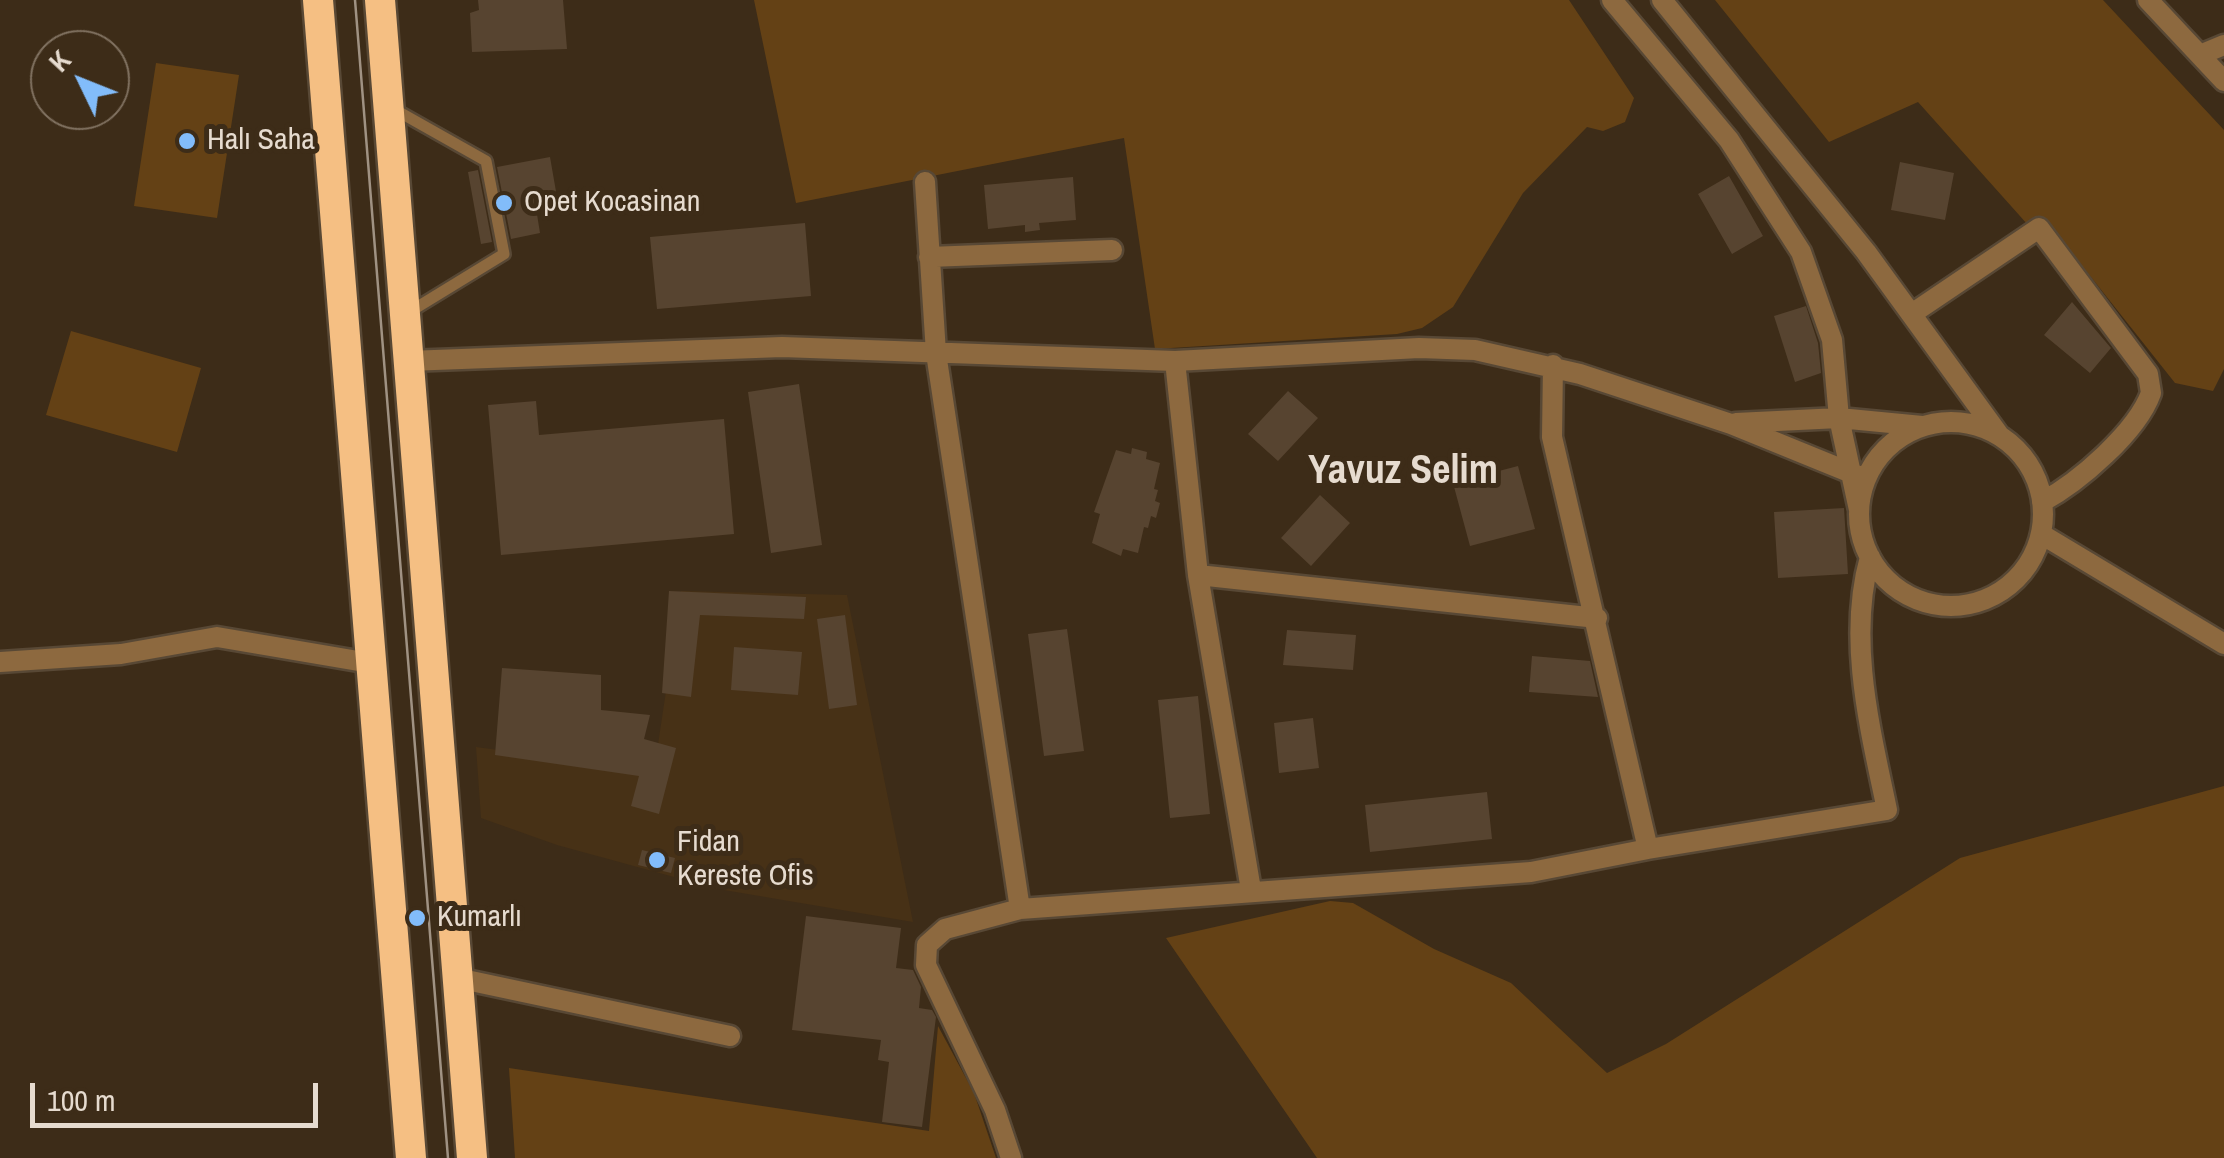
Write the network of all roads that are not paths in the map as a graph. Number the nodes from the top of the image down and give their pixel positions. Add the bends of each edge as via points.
1 (318, 0) edge
2 (380, 0) edge
3 (1612, 0) edge
4 (1662, 0) edge
5 (2148, 0) edge
6 (2224, 45) edge
7 (2200, 55) junction
8 (2224, 81) edge
9 (389, 106) junction
10 (924, 182) dead end
11 (1112, 250) dead end
12 (929, 257) junction
13 (1912, 312) junction
14 (403, 316) junction
15 (936, 353) junction
16 (408, 361) junction
17 (1174, 361) junction
18 (1553, 365) junction
19 (1839, 418) junction
20 (1731, 424) junction
21 (1924, 426) junction
22 (2000, 436) junction
23 (1859, 476) junction
24 (2042, 502) junction
25 (2041, 534) junction
26 (1870, 557) junction
27 (1198, 575) junction
28 (1597, 618) junction
29 (2224, 644) edge
30 (0, 662) edge
31 (370, 663) junction
32 (1648, 849) junction
33 (1251, 890) junction
34 (1020, 909) junction
35 (457, 978) junction
36 (730, 1036) dead end
37 (411, 1158) edge
38 (472, 1158) edge
39 (1011, 1158) edge

1 - 31 highway
2 - 9 highway
3 - 19 street via 1730,140 1802,252 1832,340
4 - 13 street
5 - 7 street
6 - 7 street
7 - 8 street
9 - 14 highway
9 - 14 lane via 486,161 504,254
10 - 12 street
11 - 12 street
12 - 15 street
13 - 22 street
13 - 24 street via 2039,228 2148,374 2150,399 2134,421 2072,486
14 - 16 highway
15 - 16 street via 782,347
15 - 17 street
15 - 34 street
16 - 35 highway
17 - 18 street via 1419,348
17 - 27 street
18 - 20 street
18 - 28 street via 1552,437
19 - 20 street
19 - 21 street
19 - 23 street
20 - 23 street
21 - 22 street via 1971,424
21 - 23 street
22 - 24 street via 2024,458
23 - 26 street
24 - 25 street
25 - 26 street via 2007,587 1963,605 1916,599 1889,582
25 - 29 street
26 - 32 street via 1860,590 1864,697 1887,810
27 - 28 street
27 - 33 street
28 - 32 street
30 - 31 street via 121,654 217,637
31 - 37 highway
32 - 33 street via 1530,872
33 - 34 street
34 - 39 street via 944,929 925,955
35 - 36 street
35 - 38 highway

